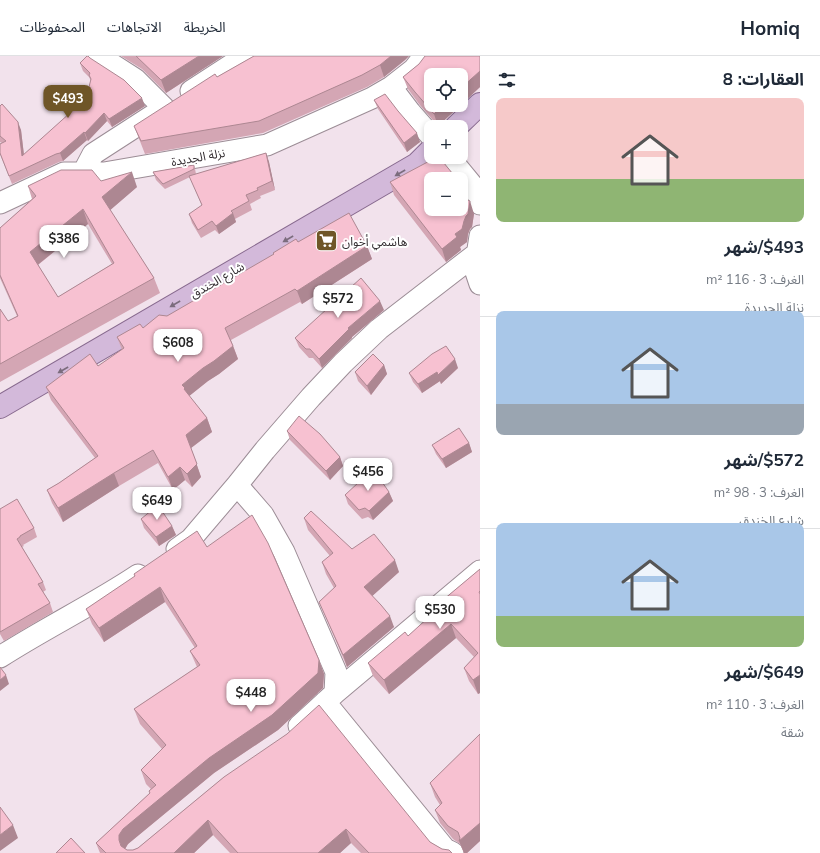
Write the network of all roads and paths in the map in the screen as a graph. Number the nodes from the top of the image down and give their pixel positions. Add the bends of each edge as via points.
1 (99, 56) edge
2 (245, 56) edge
3 (424, 56) edge
4 (391, 87) junction
5 (480, 104) edge
6 (164, 108) junction
7 (463, 120) edge
8 (424, 128) edge
9 (424, 157) edge
10 (455, 164) edge
11 (83, 173) junction
12 (0, 203) edge
13 (480, 204) edge
14 (479, 247) edge
15 (480, 284) edge
16 (0, 407) edge
17 (237, 485) junction
18 (480, 572) edge
19 (0, 657) edge
20 (330, 697) junction
21 (285, 739) edge
22 (453, 853) edge

1 - 6 street via 134,79
2 - 6 street
3 - 4 street, نزلة الجديدة via 414,69
4 - 8 street
4 - 11 street, نزلة الجديدة via 267,145 104,173
5 - 7 main road
6 - 11 street via 93,154
9 -> 16 main road, شارع الخندق via 417,164
10 - 13 street via 477,191
11 - 12 street, نزلة الجديدة via 64,173
14 - 15 street via 475,269
14 - 17 street via 379,329 344,363 264,450
17 - 19 street via 191,539 120,587
17 - 20 street via 263,515 284,552 336,672
18 - 20 street
20 - 21 street
20 - 22 street via 445,849

